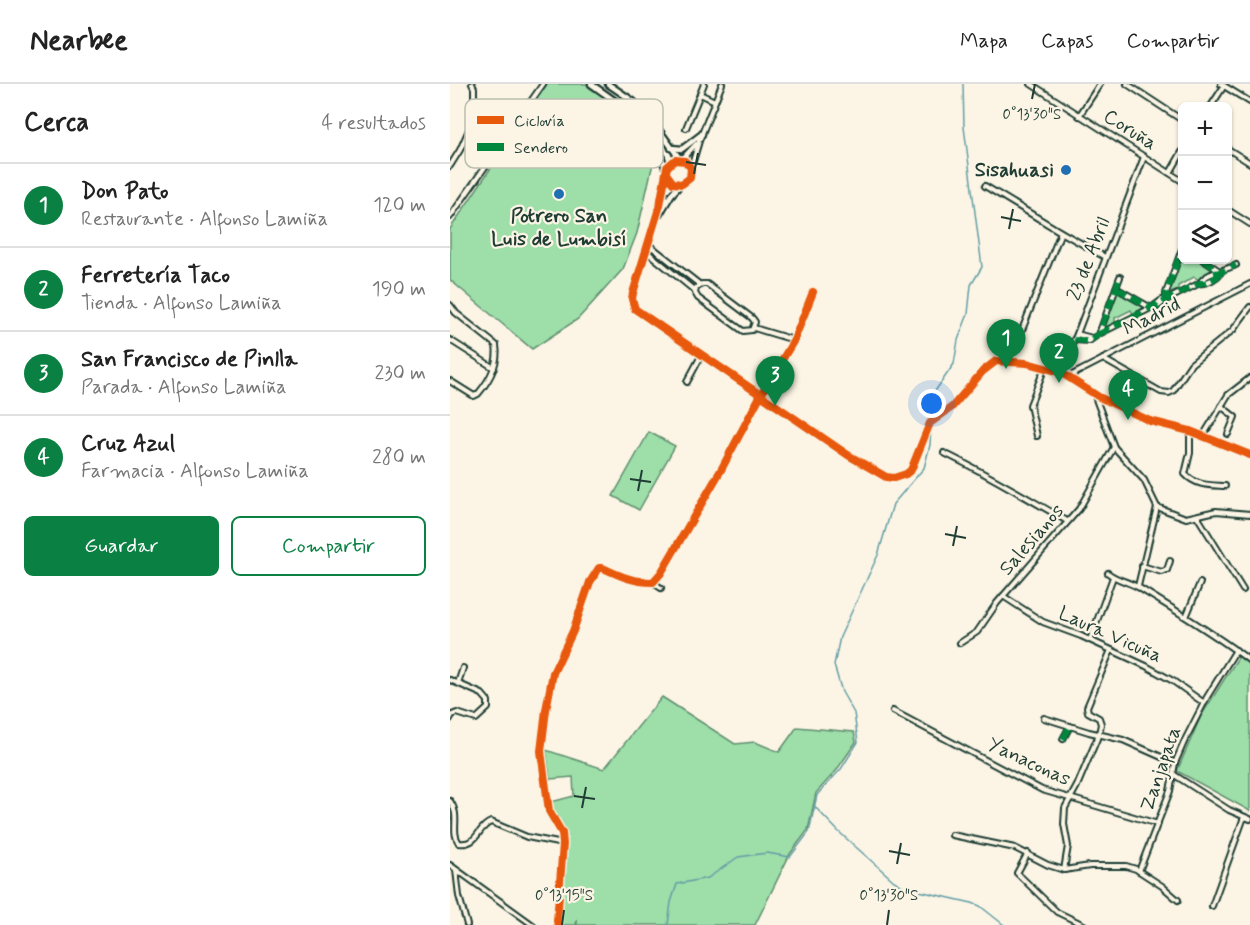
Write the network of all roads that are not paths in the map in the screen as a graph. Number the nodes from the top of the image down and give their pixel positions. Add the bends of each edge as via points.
1 (472, 84) edge
2 (543, 84) edge
3 (591, 84) edge
4 (608, 84) edge
5 (704, 84) edge
6 (722, 84) edge
7 (1031, 84) edge
8 (1100, 84) edge
9 (1127, 84) edge
10 (1223, 85) edge
11 (700, 94) junction
12 (474, 99) edge
13 (532, 99) edge
14 (612, 99) edge
15 (628, 99) edge
16 (715, 101) junction
17 (1213, 102) edge
18 (1250, 102) edge
19 (1079, 116) junction
20 (1178, 117) edge
21 (686, 128) dead end
22 (702, 135) junction
23 (663, 138) edge
24 (465, 139) edge
25 (699, 141) junction
26 (671, 148) junction
27 (1232, 152) edge
28 (1180, 156) edge
29 (1144, 157) junction
30 (681, 159) junction
31 (1250, 163) edge
32 (663, 164) edge
33 (450, 166) edge
34 (484, 168) edge
35 (691, 168) junction
36 (1170, 173) junction
37 (667, 174) junction
38 (1178, 178) edge
39 (682, 184) junction
40 (986, 186) dead end
41 (1232, 213) edge
42 (450, 217) edge
43 (1250, 224) edge
44 (1061, 232) junction
45 (651, 234) junction
46 (648, 244) junction
47 (646, 251) junction
48 (1106, 257) junction
49 (1178, 260) edge
50 (1209, 264) edge
51 (1236, 265) dead end
52 (1221, 272) junction
53 (1120, 277) dead end
54 (699, 284) junction
55 (1250, 284) edge
56 (1116, 288) junction
57 (695, 291) junction
58 (813, 292) dead end
59 (1166, 300) junction
60 (450, 305) edge
61 (1250, 307) edge
62 (1151, 308) junction
63 (754, 328) junction
64 (1022, 330) dead end
65 (1077, 334) junction
66 (1099, 334) junction
67 (1092, 338) junction
68 (450, 340) edge
69 (794, 340) junction
70 (1074, 340) junction
71 (701, 356) junction
72 (1102, 359) junction
73 (1045, 367) junction
74 (494, 368) junction
75 (1060, 372) junction
76 (1068, 377) junction
77 (1250, 378) edge
78 (450, 381) edge
79 (687, 382) dead end
80 (1094, 393) junction
81 (761, 397) junction
82 (1221, 406) junction
83 (1190, 431) junction
84 (1228, 434) dead end
85 (1037, 436) dead end
86 (1203, 436) junction
87 (1114, 447) junction
88 (944, 453) dead end
89 (1250, 455) edge
90 (1225, 486) dead end
91 (1157, 507) junction
92 (1250, 514) edge
93 (1197, 516) junction
94 (1067, 521) junction
95 (1170, 561) dead end
96 (1142, 566) junction
97 (1108, 573) dead end
98 (1113, 577) junction
99 (653, 582) junction
100 (1200, 583) dead end
101 (1138, 586) junction
102 (661, 588) dead end
103 (1243, 590) dead end
104 (1002, 596) junction
105 (1186, 617) junction
106 (1090, 640) junction
107 (960, 643) dead end
108 (1111, 650) junction
109 (1236, 650) junction
110 (1250, 661) edge
111 (463, 668) dead end
112 (450, 680) edge
113 (458, 683) junction
114 (1204, 703) junction
115 (893, 711) dead end
116 (1044, 718) dead end
117 (450, 719) edge
118 (1070, 726) junction
119 (1099, 734) junction
120 (1063, 739) dead end
121 (1175, 764) junction
122 (1173, 774) junction
123 (1071, 798) junction
124 (450, 801) edge
125 (1244, 817) junction
126 (1250, 819) edge
127 (1158, 824) junction
128 (952, 835) dead end
129 (563, 844) junction
130 (1028, 853) junction
131 (450, 865) edge
132 (456, 870) junction
133 (1064, 870) junction
134 (1139, 871) junction
135 (1178, 900) dead end
136 (1212, 906) dead end
137 (467, 925) edge
138 (533, 925) edge
139 (558, 925) edge
140 (1084, 925) edge

1 - 12 street
2 - 13 street
3 - 14 street
4 - 15 street
5 - 11 street
6 - 16 street
7 - 19 street, Coruña
8 - 19 street
9 - 20 street
10 - 17 street
10 - 18 street
11 - 16 street
11 - 21 street
16 - 22 street
19 - 29 street, Coruña
22 - 25 street
22 - 26 street via 682,149
23 - 26 street
24 - 33 street
25 - 30 street
25 - 35 street
26 - 30 street
27 - 31 street
28 - 36 street
29 - 36 street, Coruña
29 - 48 street, 23 de Abril
30 - 35 street
30 - 37 street via 670,162
32 - 37 street
34 - 42 street
35 - 39 street via 690,178
36 - 38 street, Coruña
37 - 39 street via 673,183
37 - 45 street
39 - 45 street via 666,203
40 - 44 street
41 - 43 street
44 - 48 street
44 - 64 street
45 - 46 street
46 - 47 street
46 - 54 street
47 - 57 street
47 - 71 street via 633,293 635,309
48 - 65 street, 23 de Abril
49 - 59 street
50 - 52 street
51 - 52 street
52 - 59 street
53 - 56 street
54 - 57 street
54 - 63 street via 707,284 752,318
55 - 72 street, Madrid
56 - 62 street
56 - 66 street
57 - 63 street via 698,298 743,331
58 - 69 street
59 - 62 street
60 - 74 street via 496,345
61 - 72 street via 1233,330 1197,357 1173,392 1161,392
62 - 66 street
63 - 69 street
65 - 67 street
65 - 70 street, 23 de Abril
66 - 67 street
67 - 70 street via 1085,342
68 - 74 street
69 - 81 street
70 - 75 street, 23 de Abril
71 - 79 street
71 - 81 street
72 - 76 street, Madrid
73 - 75 street
73 - 81 street via 996,361 932,421 910,470 894,478 848,455
73 - 85 street via 1030,405
74 - 78 street via 482,390 474,396
75 - 76 street
76 - 80 street
77 - 82 street via 1230,392
80 - 83 street via 1150,421
80 - 87 street
81 - 99 street
82 - 84 street via 1235,417
82 - 86 street
83 - 86 street
83 - 90 street via 1186,477 1198,483
86 - 89 street
87 - 91 street via 1144,480
87 - 94 street, Salesianos via 1079,509
88 - 94 street
91 - 93 street via 1186,518
91 - 96 street
92 - 93 street via 1216,511
93 - 103 street
94 - 104 street, Salesianos
95 - 96 street via 1162,572
96 - 101 street
97 - 98 street
98 - 101 street
98 - 106 street
99 - 102 street
99 - 129 street via 626,579 599,568 553,673 541,752 549,812 562,832
100 - 105 street
101 - 105 street
104 - 106 street, Laura Vicuña via 1043,622
104 - 107 street, Salesianos via 977,632
105 - 109 street
106 - 108 street, Laura Vicuña
108 - 114 street, Laura Vicuña via 1173,681
108 - 119 street via 1087,707 1088,712 1099,718
109 - 110 street
109 - 114 street, Zanjapata
111 - 113 street
112 - 113 street
113 - 117 street via 482,694 488,708 476,719 457,713
114 - 121 street, Zanjapata
115 - 123 street, Yanaconas via 1042,790
116 - 118 street
118 - 119 street
118 - 120 street
119 - 121 street via 1123,740
119 - 123 street
121 - 122 street, Zanjapata
122 - 125 street
122 - 127 street, Zanjapata
123 - 127 street, Yanaconas
123 - 133 street via 1064,816 1068,846
124 - 129 street via 455,808 454,837 459,843 475,840 485,824 491,822 527,837
125 - 126 street
125 - 136 street
127 - 134 street, Zanjapata
128 - 130 street via 1000,843
129 - 139 street
130 - 133 street
130 - 140 street via 1017,873 1057,912
131 - 132 street
132 - 137 street
132 - 138 street
133 - 134 street via 1110,866
134 - 135 street

